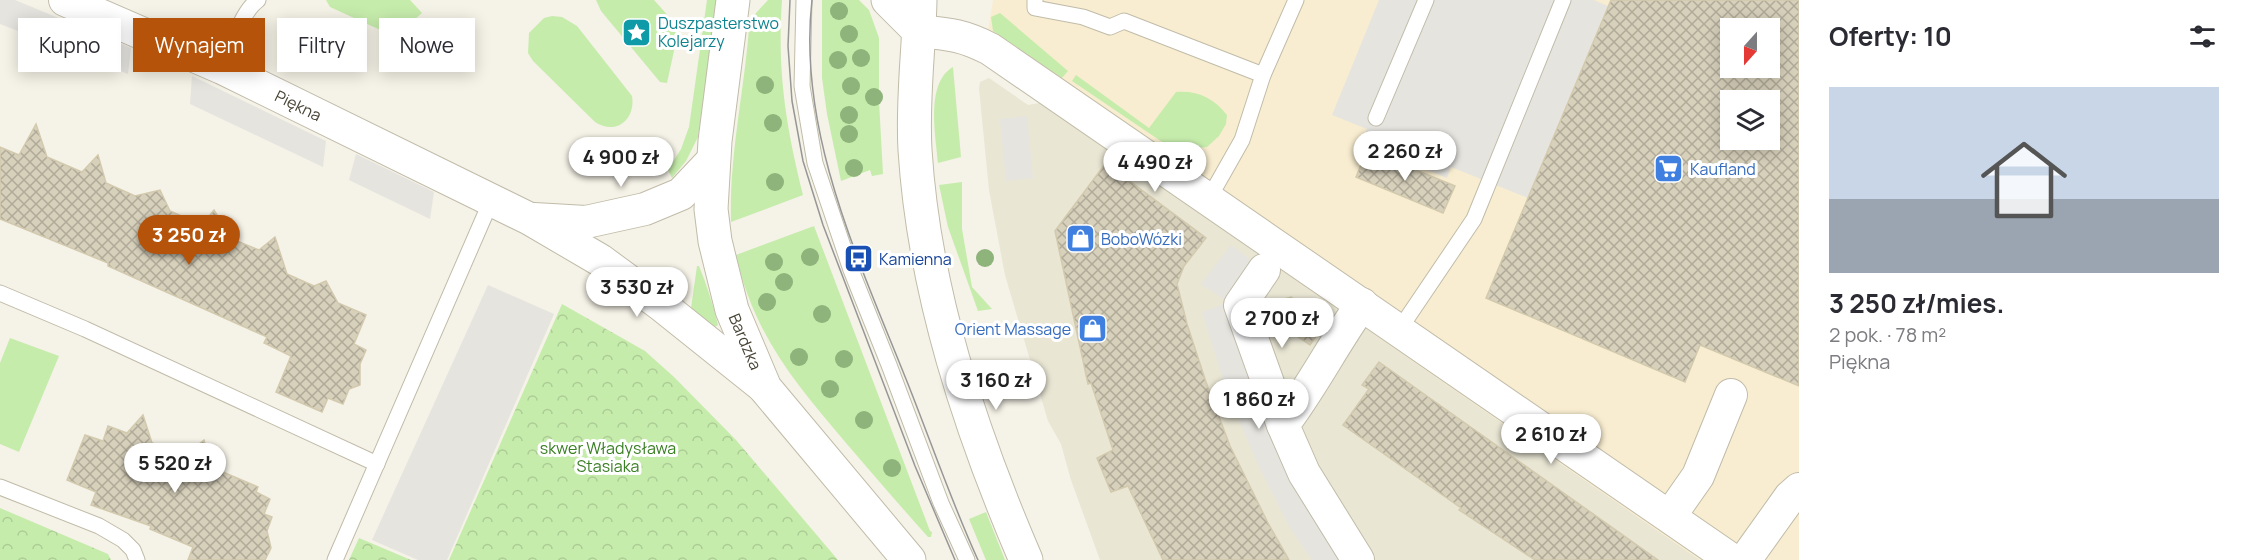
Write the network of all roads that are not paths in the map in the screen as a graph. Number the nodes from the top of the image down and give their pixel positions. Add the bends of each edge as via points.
1 (64, 0) edge
2 (258, 0) edge
3 (804, 0) edge
4 (888, 0) edge
5 (1035, 0) edge
6 (1296, 0) edge
7 (1426, 0) edge
8 (1563, 0) edge
9 (735, 7) edge
10 (919, 16) edge
11 (243, 18) edge
12 (133, 30) edge
13 (230, 72) edge
14 (1263, 75) junction
15 (1376, 118) dead end
16 (714, 159) junction
17 (1208, 200) junction
18 (492, 201) junction
19 (530, 219) junction
20 (1264, 270) dead end
21 (0, 293) edge
22 (1362, 304) junction
23 (1399, 330) junction
24 (765, 388) junction
25 (1731, 395) dead end
26 (1283, 426) junction
27 (377, 464) junction
28 (0, 487) edge
29 (1799, 489) edge
30 (1670, 516) junction
31 (138, 560) edge
32 (335, 560) edge
33 (909, 560) edge
34 (967, 560) edge
35 (1026, 560) edge
36 (1358, 560) edge
37 (1732, 560) edge
38 (1745, 560) edge

1 - 12 street, Piękna
2 - 11 lane via 250,5
3 - 34 lane via 802,86 815,163 919,448
4 - 10 street
5 - 14 lane via 1035,8 1083,17 1110,27 1124,21
6 - 14 lane
7 - 15 lane
8 - 23 lane via 1474,219
9 - 16 street, Bardzka
10 - 17 street via 990,49
10 - 35 street via 915,149 931,273 966,402
13 - 18 street, Piękna
14 - 17 lane via 1242,140
16 - 19 street, Piękna via 681,194 645,209 586,222
16 - 24 street, Bardzka via 711,209 715,241 732,310
17 - 22 street
18 - 19 street, Piękna
18 - 27 lane
19 - 24 street, Piękna via 600,260
20 - 26 street via 1240,304
21 - 27 lane
22 - 23 street
22 - 26 street
23 - 30 street
24 - 33 street, Bardzka
25 - 30 street via 1698,476
26 - 36 street via 1304,473
27 - 32 lane
28 - 31 lane via 99,526 123,540
29 - 38 street
30 - 37 street

